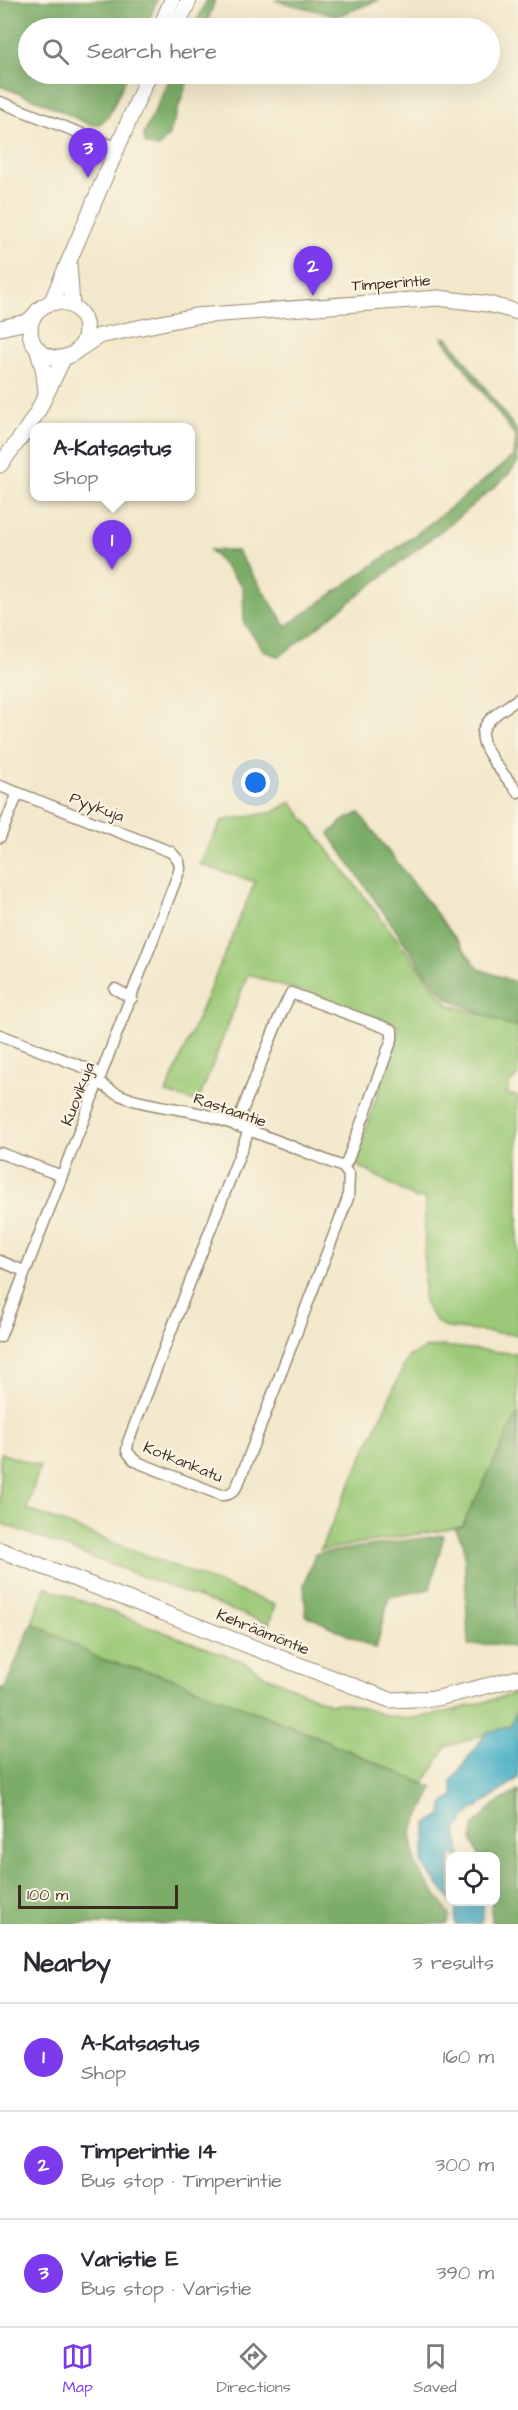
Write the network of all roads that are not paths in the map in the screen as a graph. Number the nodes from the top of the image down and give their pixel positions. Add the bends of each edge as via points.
1 (172, 0) edge
2 (189, 0) edge
3 (164, 18) edge
4 (181, 18) edge
5 (145, 84) edge
6 (0, 102) edge
7 (117, 147) junction
8 (69, 264) junction
9 (51, 303) junction
10 (72, 306) junction
11 (518, 312) edge
12 (34, 316) junction
13 (84, 320) junction
14 (0, 329) edge
15 (124, 330) junction
16 (35, 345) junction
17 (70, 354) junction
18 (46, 391) junction
19 (30, 423) edge
20 (30, 424) edge
21 (0, 465) edge
22 (518, 699) edge
23 (0, 786) edge
24 (518, 792) edge
25 (18, 793) junction
26 (0, 837) edge
27 (179, 861) joint
28 (115, 989) dead end
29 (132, 998) junction
30 (0, 1035) edge
31 (100, 1078) junction
32 (237, 1126) junction
33 (249, 1131) junction
34 (0, 1153) edge
35 (346, 1171) junction
36 (62, 1176) junction
37 (0, 1261) edge
38 (24, 1271) junction
39 (0, 1337) edge
40 (0, 1550) edge
41 (518, 1678) edge

1 - 3 street
2 - 4 street
5 - 7 street
6 - 7 street
7 - 8 street
8 - 9 street
8 - 10 street
9 - 10 street
9 - 12 street
10 - 13 street
11 - 15 street, Timperintie via 438,298 195,316
12 - 14 street via 27,322
12 - 16 street via 31,325
13 - 15 street, Timperintie
13 - 17 street via 85,337
14 - 16 street
15 - 17 street, Timperintie via 99,336
16 - 17 street via 52,357
16 - 18 street via 44,368
17 - 18 street
18 - 19 street
20 - 21 street
22 - 24 street via 483,731 485,747
23 - 25 street, Pyykuja
25 - 26 street
25 - 27 street, Pyykuja via 171,852
27 - 29 street, Kuovikuja via 179,876
28 - 29 street
29 - 31 street, Kuovikuja
30 - 31 street, Rastaantie
31 - 32 street, Rastaantie via 108,1090 130,1098 200,1113
31 - 36 street, Kuovikuja
32 - 33 street, Rastaantie
32 - 35 street via 291,993 392,1030
33 - 35 street, Rastaantie
33 - 35 street, Kotkankatu via 128,1442 128,1451 142,1464 221,1495 234,1491 348,1198
34 - 36 street
36 - 38 street, Kuovikuja
37 - 38 street
38 - 39 street, Kuovikuja
40 - 41 street, Kehräämöntie via 390,1700 438,1698

